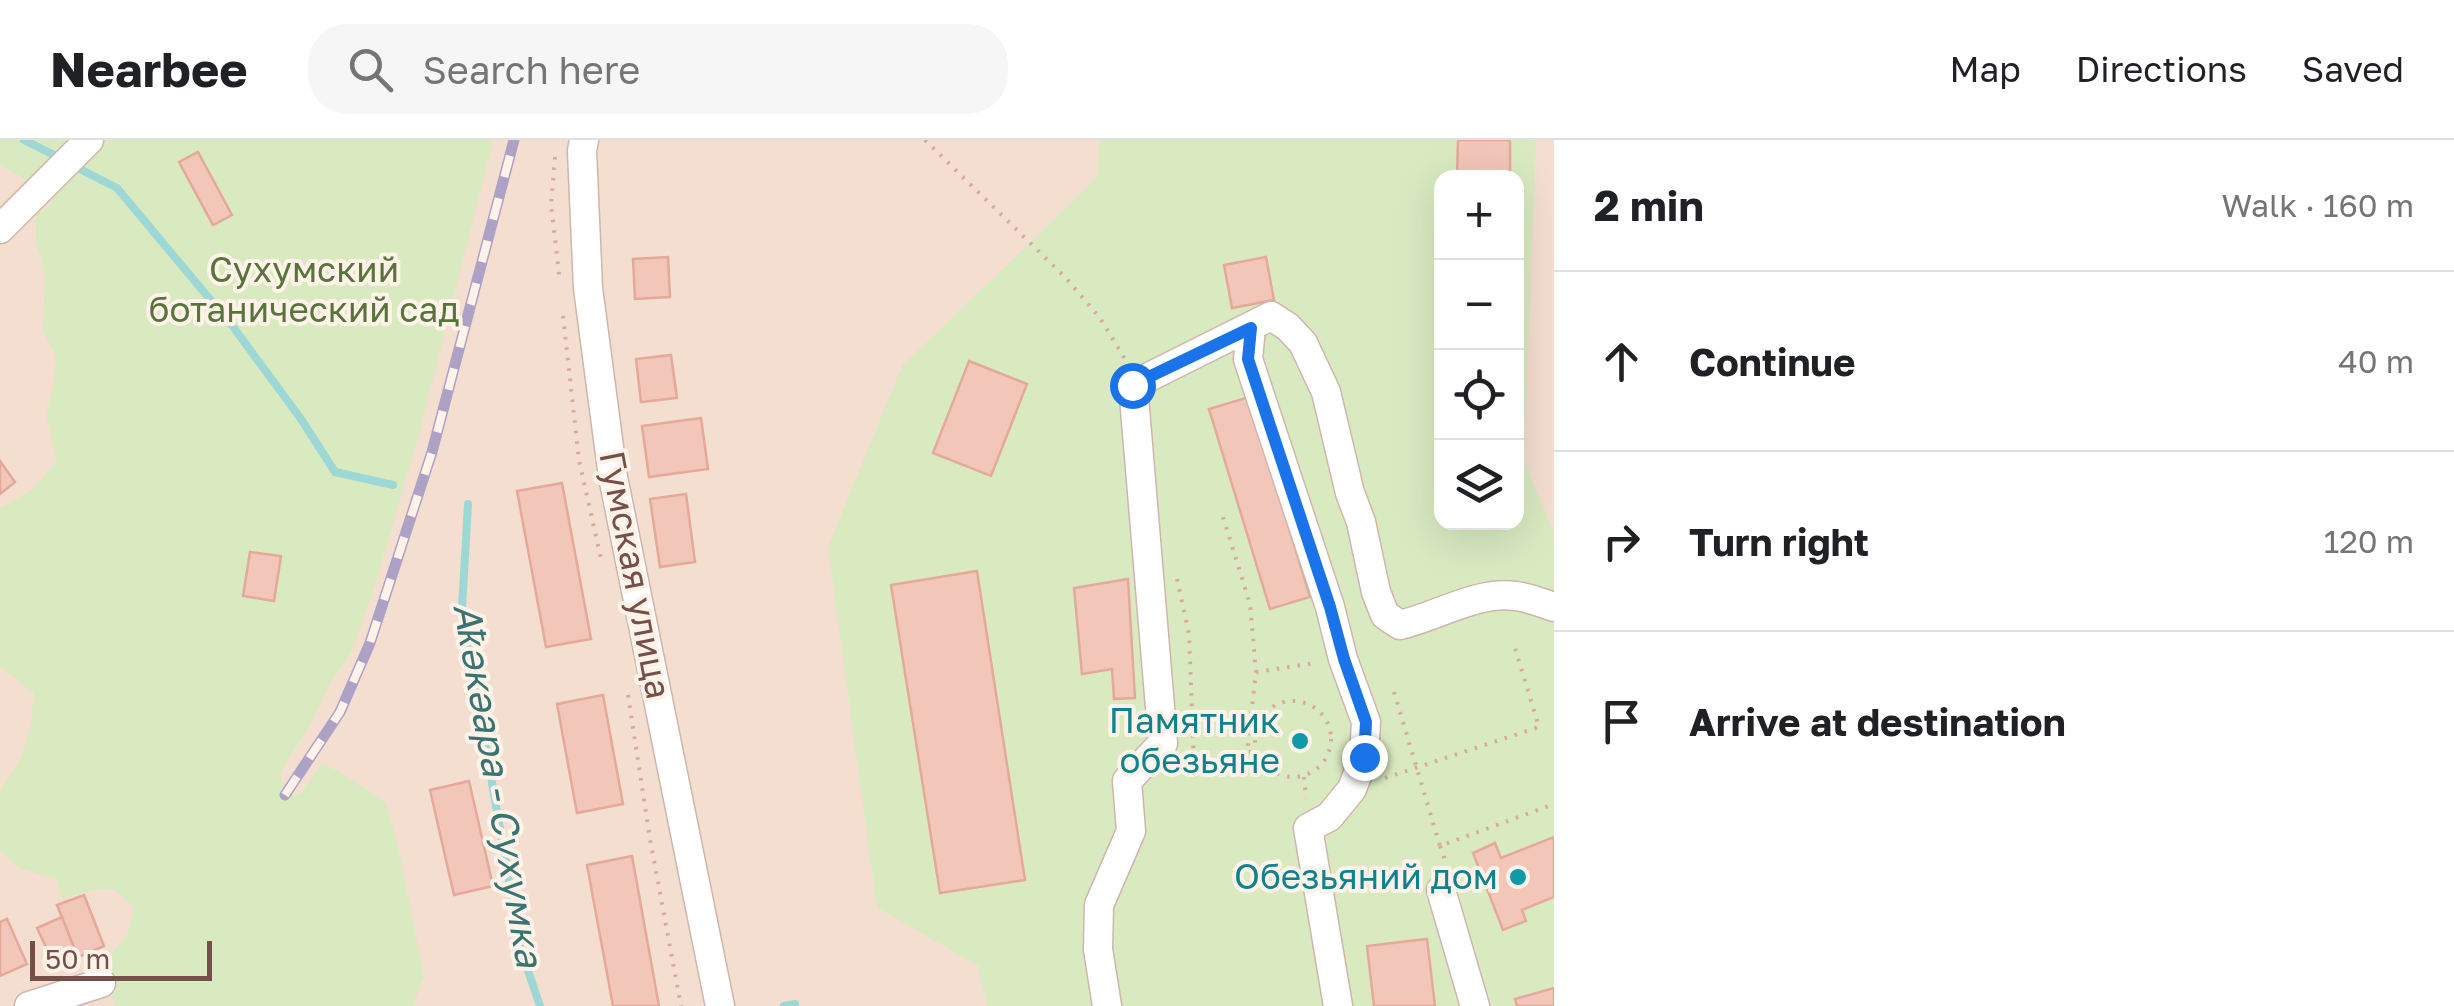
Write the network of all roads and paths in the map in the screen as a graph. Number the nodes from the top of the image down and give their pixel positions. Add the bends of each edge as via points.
1 (89, 140) edge
2 (584, 140) edge
3 (0, 228) edge
4 (1251, 328) junction
5 (1223, 517) dead end
6 (1554, 606) edge
7 (1515, 648) dead end
8 (1344, 659) junction
9 (1256, 672) junction
10 (1394, 692) dead end
11 (1247, 752) junction
12 (1256, 752) junction
13 (1194, 762) dead end
14 (1416, 768) junction
15 (1352, 789) junction
16 (1554, 804) edge
17 (1441, 890) dead end
18 (101, 983) dead end
19 (29, 1006) edge
20 (720, 1006) edge
21 (1107, 1006) edge
22 (1338, 1006) edge
23 (1475, 1006) edge

1 - 3 street
2 - 20 street, Гумская улица via 588,288 613,476
4 - 6 street via 1271,316 1288,327 1326,392 1385,615 1400,625 1477,599 1513,595
4 - 8 street via 1248,359
4 - 21 street via 1132,385 1163,743 1127,781 1132,830 1100,905
5 - 9 path via 1250,604
7 - 14 path via 1539,727
8 - 9 path
8 - 15 street via 1366,722 1364,757
9 - 11 path
10 - 14 path
11 - 12 path
11 - 13 path
12 - 12 path via 1259,721 1278,703 1314,706 1331,731 1326,759 1304,776 1276,774
14 - 15 path
14 - 16 path via 1440,846
15 - 22 street via 1329,817 1308,828
17 - 23 street
18 - 19 street

